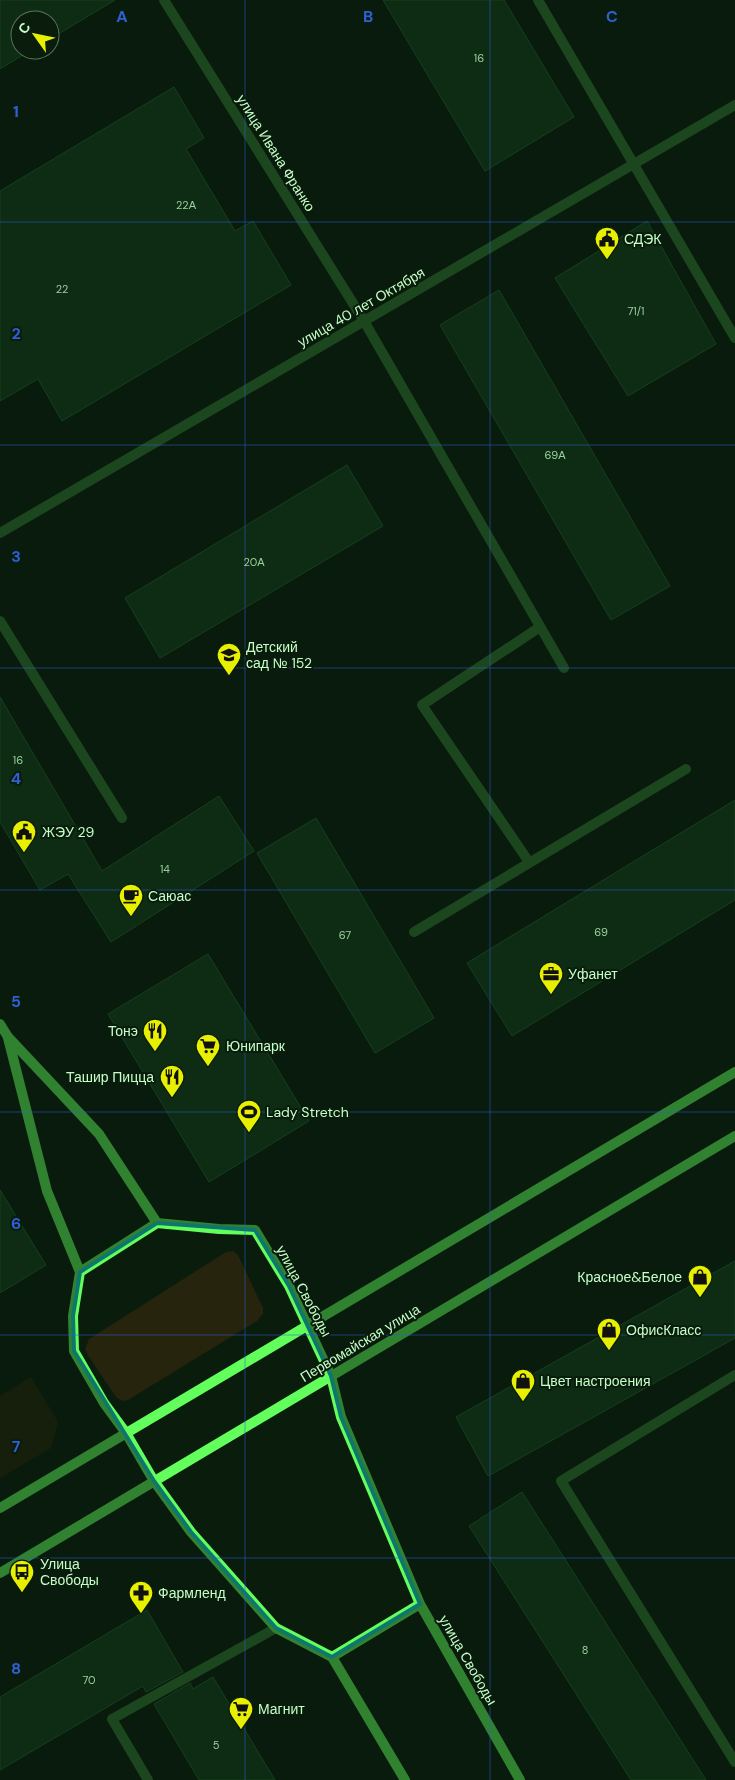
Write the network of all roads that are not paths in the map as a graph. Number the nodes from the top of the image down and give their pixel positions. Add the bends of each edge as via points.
1 (164, 0) edge
2 (538, 0) edge
3 (735, 105) edge
4 (634, 164) junction
5 (364, 321) junction
6 (735, 338) edge
7 (0, 533) edge
8 (0, 621) edge
9 (540, 627) junction
10 (564, 668) dead end
11 (686, 769) dead end
12 (122, 818) dead end
13 (529, 862) junction
14 (414, 932) dead end
15 (0, 1024) edge
16 (8, 1037) junction
17 (735, 1072) edge
18 (735, 1136) edge
19 (157, 1223) junction
20 (80, 1272) junction
21 (308, 1325) junction
22 (735, 1375) edge
23 (331, 1376) junction
24 (126, 1433) junction
25 (154, 1481) junction
26 (0, 1508) edge
27 (0, 1573) edge
28 (420, 1604) junction
29 (276, 1628) junction
30 (332, 1657) junction
31 (735, 1762) edge
32 (148, 1780) edge
33 (405, 1780) edge
34 (520, 1780) edge

1 - 5 street, улица Ивана Франко
2 - 4 street
3 - 4 street, улица 40 лет Октября
4 - 5 street, улица 40 лет Октября
4 - 6 street
5 - 7 street, улица 40 лет Октября
5 - 9 street, улица Ивана Франко
8 - 12 street
9 - 10 street, улица Ивана Франко
9 - 13 street via 422,705
11 - 13 street
13 - 14 street
15 - 16 street
16 - 19 street via 99,1134
16 - 20 street via 47,1192
17 - 21 street
18 - 23 street, Первомайская улица
19 - 20 street
19 - 21 street, улица Свободы via 255,1230
20 - 24 street via 73,1316 74,1351 104,1403
21 - 23 street, улица Свободы
21 - 24 street
22 - 31 street via 561,1481
23 - 25 street, Первомайская улица
23 - 28 street, улица Свободы via 341,1417
24 - 25 street
24 - 26 street
25 - 27 street, Первомайская улица
25 - 29 street via 191,1532
28 - 30 street
28 - 34 street, улица Свободы
29 - 30 street
29 - 32 street via 112,1720
30 - 33 street

